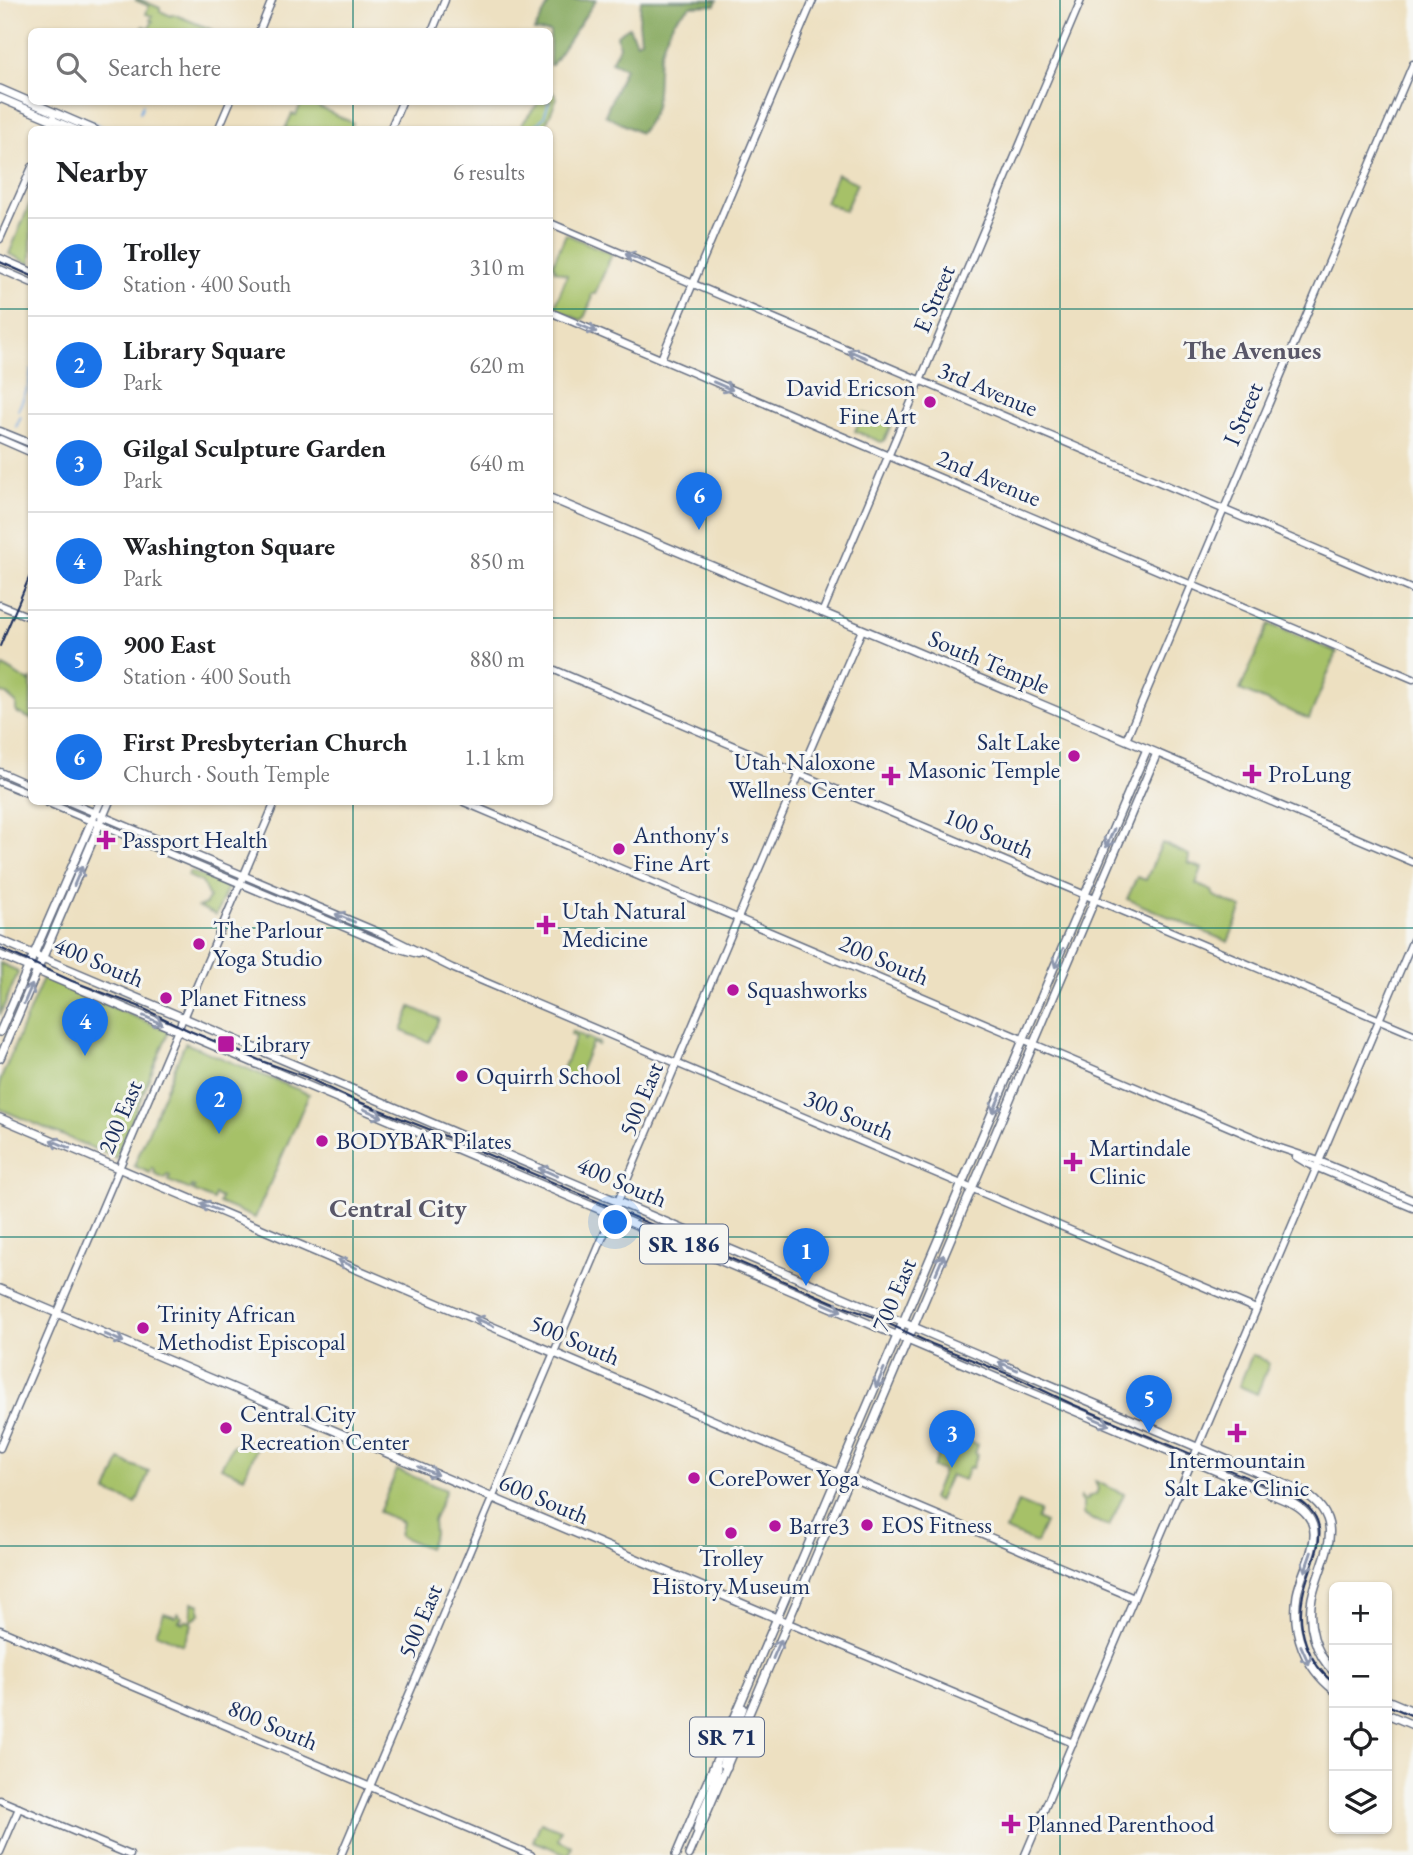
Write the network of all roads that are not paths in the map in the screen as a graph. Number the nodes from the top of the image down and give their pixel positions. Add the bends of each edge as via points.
1 (272, 0) edge
2 (445, 0) edge
3 (813, 0) edge
4 (1081, 0) edge
5 (260, 28) edge
6 (434, 28) edge
7 (1413, 64) edge
8 (0, 89) edge
9 (0, 97) edge
10 (28, 103) edge
11 (32, 105) edge
12 (229, 105) edge
13 (401, 105) edge
14 (54, 116) junction
15 (50, 126) edge
16 (70, 126) edge
17 (83, 126) edge
18 (220, 126) edge
19 (392, 126) edge
20 (28, 176) edge
21 (553, 224) edge
22 (0, 239) edge
23 (0, 258) edge
24 (0, 269) edge
25 (28, 270) edge
26 (28, 280) edge
27 (693, 283) junction
28 (553, 313) edge
29 (661, 359) junction
30 (920, 381) junction
31 (0, 431) edge
32 (0, 439) edge
33 (28, 442) edge
34 (9, 443) junction
35 (28, 447) edge
36 (28, 451) edge
37 (888, 456) junction
38 (553, 499) edge
39 (1224, 510) junction
40 (1192, 585) junction
41 (1413, 590) edge
42 (0, 605) edge
43 (822, 613) junction
44 (28, 616) edge
45 (862, 630) junction
46 (553, 669) edge
47 (1413, 679) edge
48 (1126, 740) junction
49 (1147, 750) junction
50 (1157, 753) junction
51 (0, 774) edge
52 (799, 774) junction
53 (21, 781) junction
54 (0, 782) edge
55 (28, 784) edge
56 (17, 789) junction
57 (28, 794) edge
58 (56, 805) edge
59 (64, 805) edge
60 (74, 805) edge
61 (99, 805) edge
62 (107, 805) edge
63 (274, 805) edge
64 (471, 805) edge
65 (97, 818) junction
66 (164, 842) junction
67 (162, 850) junction
68 (1413, 862) edge
69 (244, 876) junction
70 (240, 884) junction
71 (1086, 895) junction
72 (1095, 899) junction
73 (738, 918) junction
74 (0, 940) edge
75 (1413, 940) edge
76 (34, 954) junction
77 (0, 955) edge
78 (426, 956) junction
79 (43, 958) junction
80 (28, 967) junction
81 (37, 971) junction
82 (183, 1018) junction
83 (1379, 1020) junction
84 (178, 1031) junction
85 (0, 1032) edge
86 (1413, 1034) edge
87 (1023, 1040) junction
88 (1033, 1044) junction
89 (0, 1058) edge
90 (677, 1063) junction
91 (0, 1118) edge
92 (1318, 1164) junction
93 (119, 1170) junction
94 (962, 1184) junction
95 (972, 1188) junction
96 (1413, 1200) edge
97 (619, 1201) junction
98 (1413, 1208) edge
99 (613, 1214) junction
100 (0, 1289) edge
101 (1256, 1309) junction
102 (58, 1314) junction
103 (903, 1322) junction
104 (914, 1327) junction
105 (898, 1335) junction
106 (908, 1339) junction
107 (555, 1353) junction
108 (1198, 1447) junction
109 (0, 1448) edge
110 (1192, 1461) junction
111 (839, 1474) junction
112 (850, 1478) junction
113 (493, 1498) junction
114 (1134, 1598) junction
115 (777, 1618) junction
116 (788, 1623) junction
117 (0, 1630) edge
118 (1329, 1666) edge
119 (1329, 1686) edge
120 (746, 1693) junction
121 (1392, 1702) edge
122 (1413, 1711) edge
123 (1392, 1716) edge
124 (1413, 1725) edge
125 (1073, 1743) junction
126 (716, 1763) junction
127 (727, 1767) junction
128 (370, 1787) junction
129 (0, 1800) edge
130 (19, 1808) junction
131 (695, 1842) junction
132 (0, 1852) edge
133 (130, 1855) edge
134 (341, 1855) edge
135 (531, 1855) edge
136 (677, 1855) edge
137 (689, 1855) edge
138 (1025, 1855) edge

1 - 5 street
2 - 6 street
3 - 27 street
4 - 30 street, E Street
7 - 39 street, I Street
8 - 10 main road
9 - 14 main road
11 - 14 main road
12 - 18 street
13 - 19 street
14 - 15 street
14 - 16 main road
14 - 17 main road
20 - 22 street
27 -> 21 street, 3rd Avenue
23 - 25 street
24 - 26 street
27 - 29 street
30 -> 27 street, 3rd Avenue
28 -> 29 street, 2nd Avenue
29 -> 37 street, 2nd Avenue
30 - 37 street, E Street
30 - 39 street, 3rd Avenue
31 - 33 street
32 - 34 street
34 - 35 street
34 - 36 street
37 - 40 street, 2nd Avenue
37 - 43 street, E Street
38 - 43 main road, South Temple
39 - 40 street, I Street
39 - 41 street, 3rd Avenue
40 - 47 street, 2nd Avenue
40 - 48 street, I Street
42 - 44 street
43 - 45 main road, South Temple
45 - 48 main road, South Temple
45 - 52 street, 500 East
46 - 52 street, 100 South
48 - 49 main road, South Temple
49 - 50 main road, South Temple
49 -> 71 main road, 700 East
50 - 68 street, South Temple
50 - 72 main road, 700 East
51 - 53 street
52 - 71 street, 100 South
52 - 73 street, 500 East
53 - 55 street
53 - 56 street
54 - 56 street
56 - 57 street
58 - 65 street, 300 South
59 - 65 street
60 - 65 street, 300 South
61 - 65 main road
62 - 65 main road
63 - 69 street, 200 East
64 - 73 street, 200 South
65 - 66 street, 300 South
65 - 67 street, 300 South
65 - 76 main road
79 -> 65 main road
66 - 67 street
66 - 69 street, 300 South
67 - 70 street, 300 South
69 - 70 street, 200 East
78 -> 69 street, 300 South
70 - 78 street, 300 South via 389,946
70 - 82 street, 200 East
71 - 72 street, 100 South
71 -> 87 main road, 700 East
72 - 83 street, 100 South
72 - 88 main road, 700 East
73 - 87 street, 200 South
73 - 90 street, 500 East
74 - 76 main road, 400 South
75 - 83 street
76 - 79 main road, 400 South
76 - 80 main road
77 - 80 main road, 400 South
78 - 90 street, 300 South
79 - 81 main road
79 - 82 main road, 400 South / SR 186
80 - 81 main road, 400 South / SR 186
80 - 85 main road
81 -> 84 main road, 400 South / SR 186
89 -> 81 main road
82 - 84 street, 200 East
97 -> 82 main road, 400 South / SR 186
83 - 86 street, 100 South
83 - 92 street
84 - 93 street, 200 East
84 -> 99 main road, 400 South / SR 186
87 - 88 street, 200 South
87 -> 94 main road, 700 East
88 - 92 street, 200 South
88 - 95 main road, 700 East
90 - 94 street, 300 South
90 - 97 street, 500 East
93 -> 91 main road, 500 South
92 - 96 street, 200 South
92 - 98 street, 200 South
92 - 101 street
93 - 102 street, 200 East
107 -> 93 main road, 500 South
94 - 95 street, 300 South
94 - 103 main road, 700 East
95 - 101 street, 300 South
104 -> 95 main road, 700 East
97 - 99 street, 500 East
97 - 103 main road, 400 South / SR 186
99 -> 105 main road, 400 South / SR 186
99 - 107 street, 500 East
100 - 102 main road, 600 South
101 - 108 street
102 - 109 street, 200 East
102 -> 113 main road, 600 South
103 - 104 main road, 400 South / SR 186
103 - 105 main road, 700 East / SR 71
104 - 106 main road, 700 East / SR 71
108 -> 104 main road, 400 South / SR 186
105 - 106 main road, 400 South / SR 186
105 -> 111 main road, 700 East / SR 71
106 -> 110 main road, 400 South / SR 186
106 - 112 main road, 700 East / SR 71
107 - 111 main road, 500 South
107 - 113 street, 500 East
108 - 110 street
108 - 118 main road, 400 South / SR 186 via 1303,1492 1320,1506 1329,1524 1329,1543 1311,1607 1316,1645
110 - 114 street
110 -> 119 main road, 400 South / SR 186 via 1280,1497 1308,1514 1315,1537 1300,1585 1298,1634 1305,1656
111 - 112 main road, 500 South
111 - 115 main road, 700 East / SR 71
112 - 114 street, 500 South
112 - 116 main road, 700 East / SR 71
113 - 115 main road, 600 South
113 - 128 street, 500 East
114 - 125 street
115 - 116 main road, 600 South
115 - 120 main road, 700 East / SR 71
116 - 125 street, 600 South
127 -> 116 main road, 700 East / SR 71
117 - 128 street, 800 South
120 - 126 main road, 700 East / SR 71
120 - 127 main road via 724,1758
121 - 122 main road
123 - 124 main road
125 - 138 street
126 - 131 main road via 717,1773 698,1820
126 - 136 main road, 700 East / SR 71
127 - 131 main road, 700 East / SR 71
128 - 134 street, 500 East
128 - 135 street, 800 South
129 - 130 street
130 - 132 street
130 - 133 street
131 - 137 main road, 700 East / SR 71

